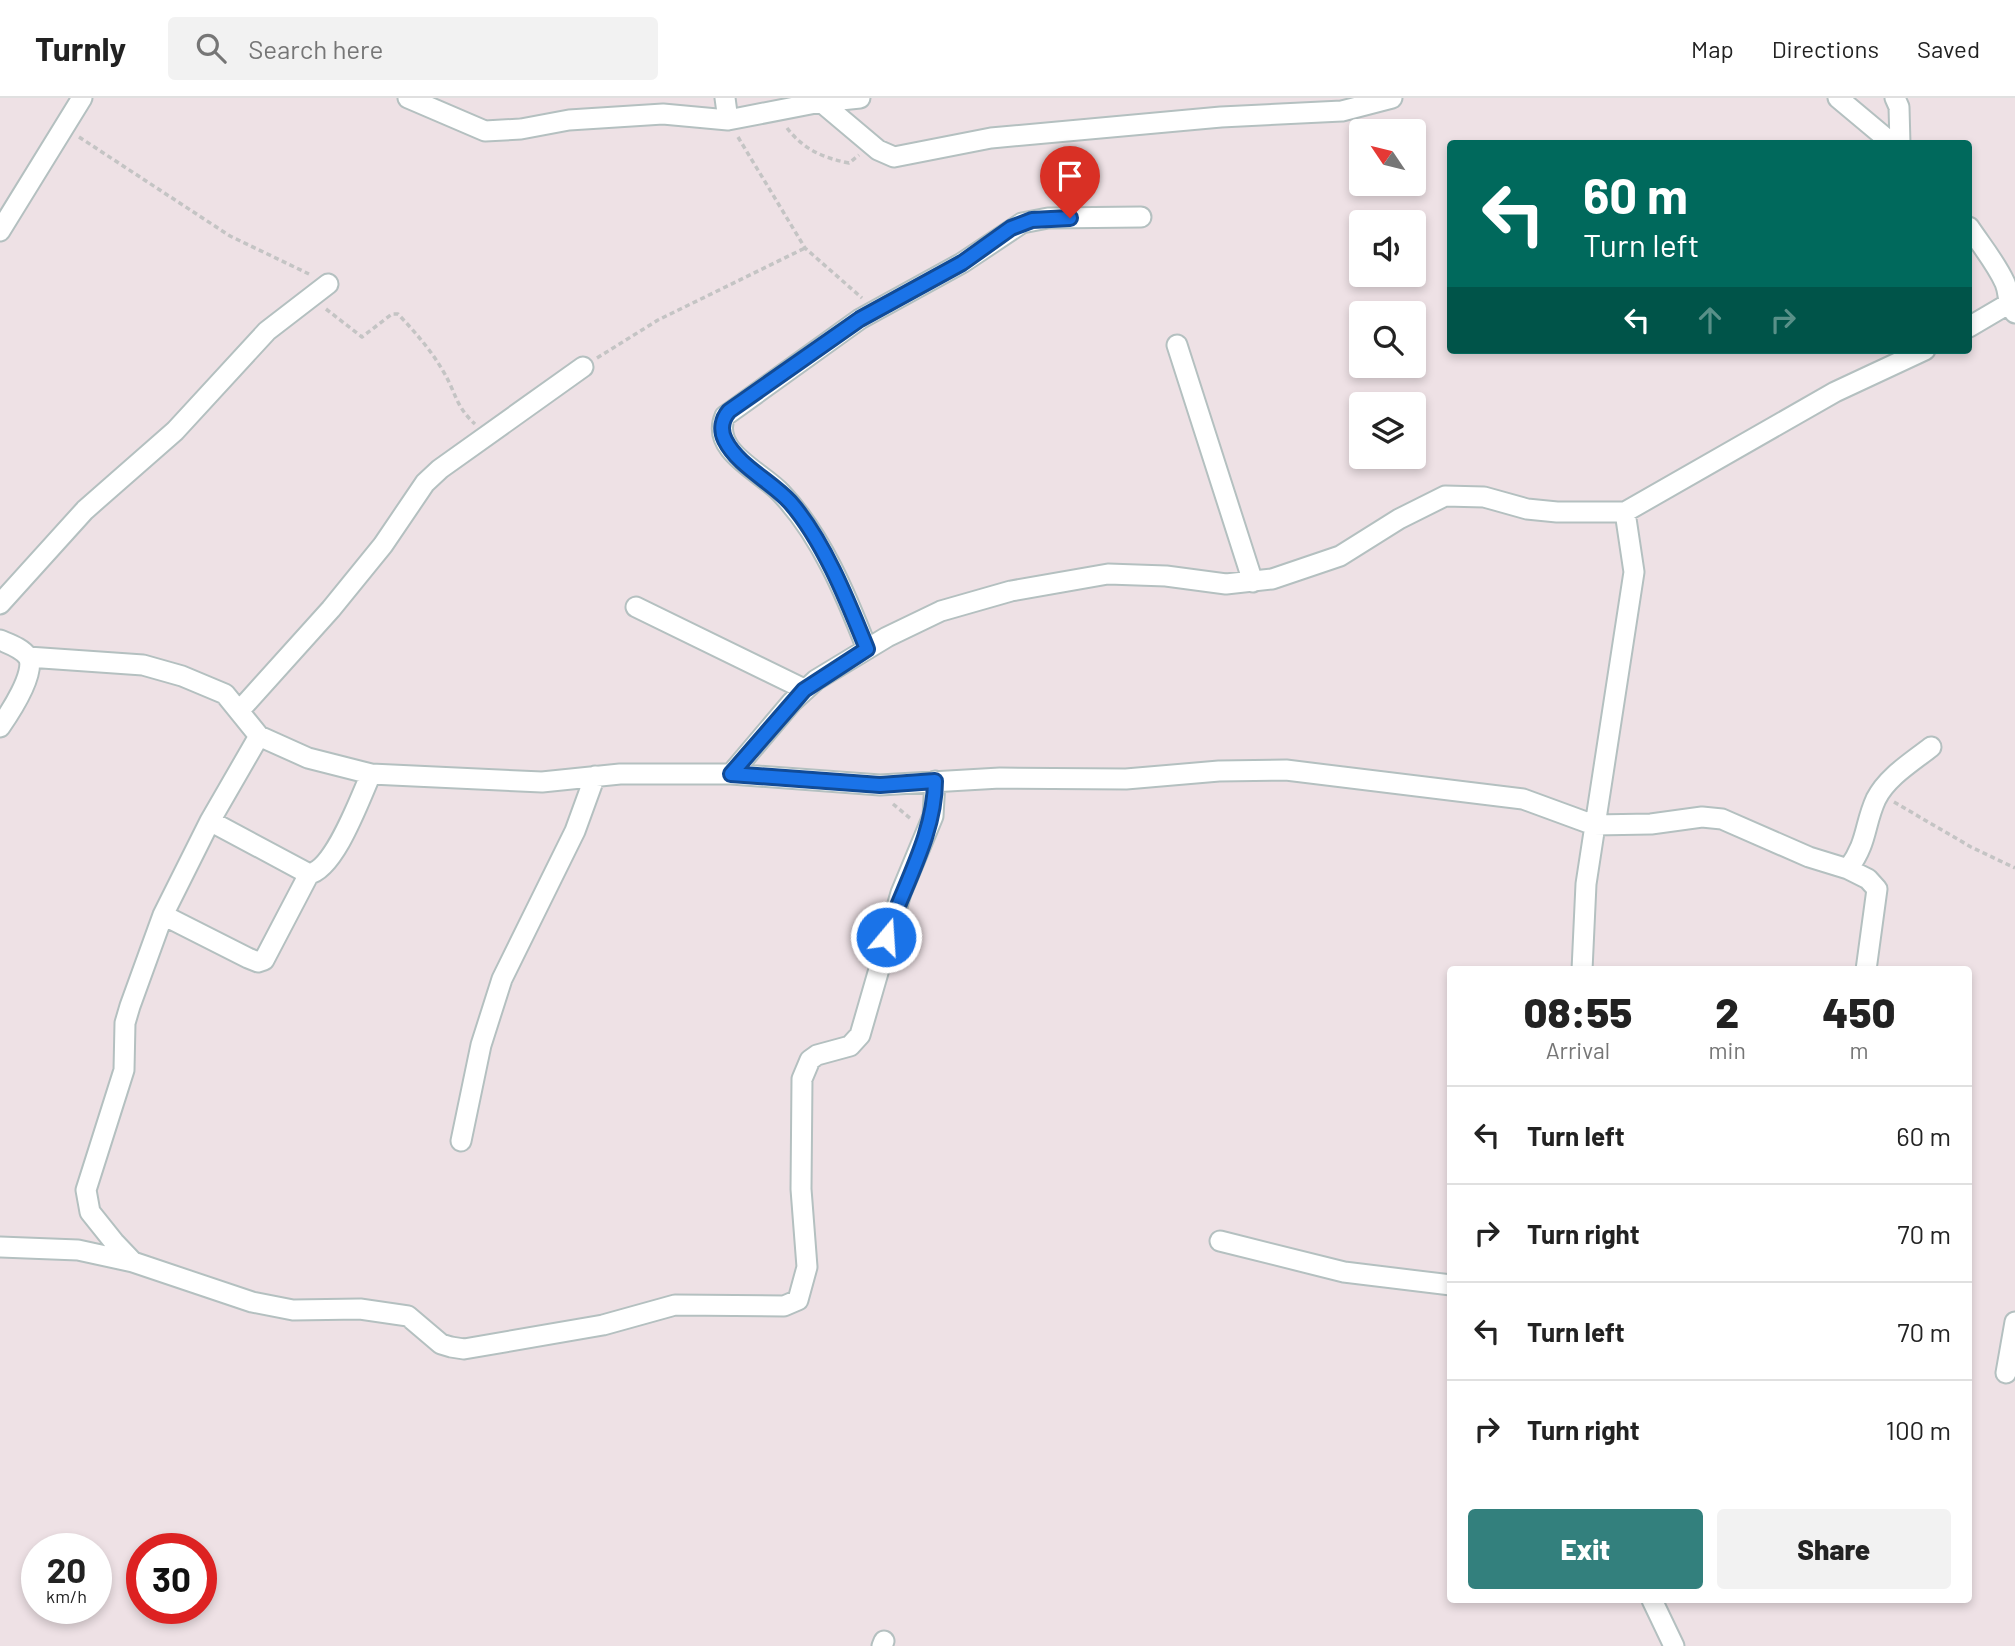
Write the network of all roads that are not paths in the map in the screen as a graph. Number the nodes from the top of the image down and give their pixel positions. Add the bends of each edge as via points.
1 (82, 98) edge
2 (408, 98) edge
3 (725, 98) edge
4 (860, 98) edge
5 (1392, 98) edge
6 (1838, 98) edge
7 (1895, 98) edge
8 (821, 102) junction
9 (727, 120) junction
10 (1888, 140) edge
11 (1900, 140) edge
12 (1140, 217) dead end
13 (0, 231) edge
14 (1972, 232) edge
15 (328, 284) road end
16 (2013, 306) edge
17 (1972, 326) edge
18 (1177, 345) dead end
19 (1916, 354) edge
20 (583, 367) road end
21 (1625, 512) junction
22 (1253, 582) junction
23 (0, 604) edge
24 (636, 607) dead end
25 (0, 640) edge
26 (867, 649) junction
27 (28, 657) junction
28 (804, 690) junction
29 (240, 710) junction
30 (0, 727) edge
31 (260, 736) junction
32 (1931, 747) dead end
33 (372, 774) junction
34 (731, 774) junction
35 (595, 776) junction
36 (935, 781) junction
37 (210, 821) junction
38 (1594, 825) junction
39 (1848, 869) junction
40 (309, 874) junction
41 (163, 915) junction
42 (1582, 966) edge
43 (1867, 966) edge
44 (461, 1142) dead end
45 (1220, 1241) dead end
46 (0, 1247) edge
47 (133, 1262) junction
48 (1447, 1285) edge
49 (2015, 1322) edge
50 (2006, 1373) dead end
51 (1654, 1603) edge
52 (1674, 1646) edge

1 - 13 street
2 - 9 street via 485,131 663,114
3 - 9 street
4 - 8 street
5 - 8 street via 1342,111 991,138 894,157
6 - 10 street
7 - 11 street
8 - 9 street
12 - 26 street via 1048,218 1022,223 962,263 876,310 729,411 723,437 736,456 778,489 803,519
14 - 16 street via 1999,272
15 - 23 street via 267,331 175,431 85,510
16 - 17 street
18 - 22 street
19 - 21 street via 1835,392
20 - 29 street via 425,483 331,609
21 - 22 street via 1557,512 1475,496 1445,496 1340,556
21 - 38 street via 1634,572
22 - 26 street via 1226,584 1144,574 1084,578 1011,591 941,611
24 - 28 street
25 - 27 street
26 - 28 street
27 - 29 street via 143,665 206,684 225,694
27 - 30 street via 29,675
28 - 34 street
29 - 31 street
31 - 33 street via 300,756
31 - 37 street
32 - 39 street via 1880,794 1864,843
33 - 35 street via 542,782
33 - 40 street via 334,851 321,869
34 - 35 street
34 - 36 street via 880,785
35 - 44 street via 575,831 499,989 481,1045
36 - 38 street via 1126,779 1286,770 1523,799
36 - 47 street via 933,816 897,904 860,1035 854,1044 810,1060 802,1079 807,1267 794,1304 675,1305 603,1325 464,1349 441,1344 408,1316 360,1309 293,1310 251,1302
37 - 40 street
37 - 41 street
38 - 39 street via 1722,819
38 - 42 street via 1582,920
39 - 43 street via 1877,889
40 - 41 street via 264,960 258,962
41 - 47 street via 125,1023 124,1070 86,1190 90,1212
45 - 48 street via 1344,1272
46 - 47 street via 78,1250
49 - 50 street
51 - 52 street

